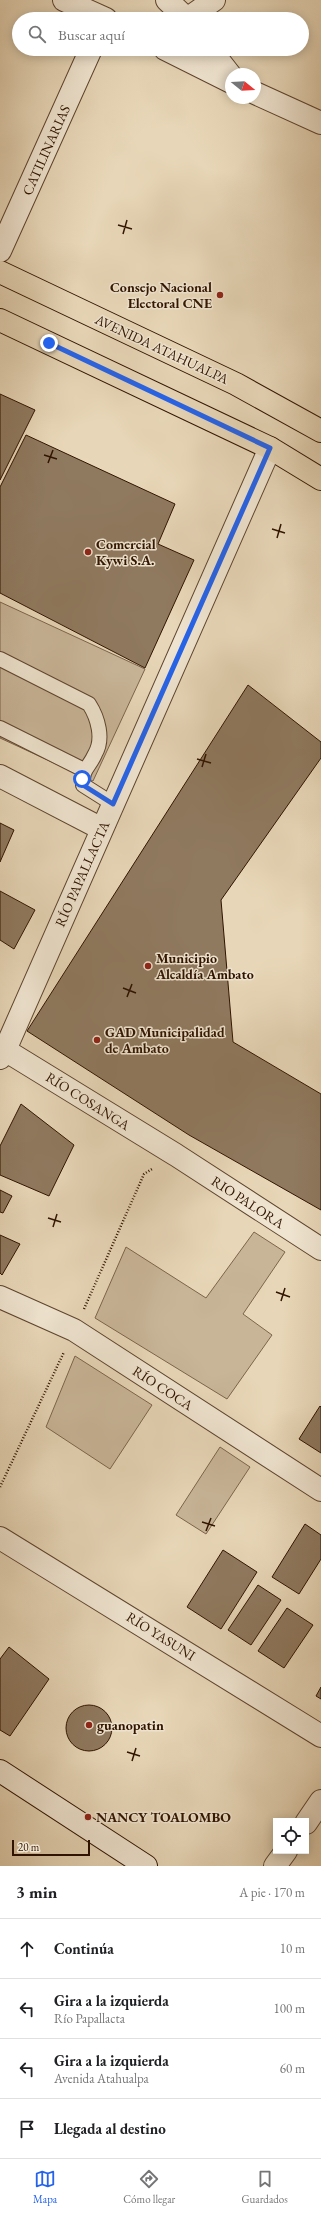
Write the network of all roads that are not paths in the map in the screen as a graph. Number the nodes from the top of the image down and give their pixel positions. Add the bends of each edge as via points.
1 (64, 0) edge
2 (167, 0) edge
3 (214, 0) edge
4 (90, 12) edge
5 (180, 12) edge
6 (197, 12) edge
7 (88, 56) edge
8 (179, 56) edge
9 (215, 56) edge
10 (225, 68) edge
11 (225, 79) edge
12 (261, 96) edge
13 (321, 123) edge
14 (0, 251) edge
15 (0, 272) edge
16 (0, 320) edge
17 (321, 431) edge
18 (270, 448) junction
19 (321, 479) edge
20 (0, 659) edge
21 (0, 728) edge
22 (84, 770) junction
23 (0, 776) edge
24 (113, 804) junction
25 (102, 829) junction
26 (2, 1051) edge
27 (176, 1155) joint
28 (321, 1249) edge
29 (0, 1297) edge
30 (321, 1490) edge
31 (0, 1538) edge
32 (321, 1736) edge
33 (0, 1771) edge
34 (321, 1801) edge
35 (309, 1819) edge
36 (284, 1854) edge
37 (146, 1866) edge
38 (275, 1866) edge

1 - 4 street
2 - 5 street
3 - 6 street
7 - 14 street, CATILINARIAS
8 - 11 street
9 - 10 street
12 - 13 street
15 - 17 main road, AVENIDA ATAHUALPA via 236,384
16 - 18 main road
18 - 19 main road
18 - 24 street, RÍO PAPALLACTA
20 - 22 lane via 89,704 96,715 100,738 96,754
21 - 22 lane
22 - 24 lane via 83,785
23 - 25 street
24 - 25 street, RÍO PAPALLACTA
25 - 26 street, RÍO PAPALLACTA
26 - 27 street, RÍO COSANGA
27 - 28 street, RIO PALORA
29 - 30 street, RÍO COCA via 74,1330
31 - 32 street, RÍO YASUNI
33 - 37 street
34 - 35 street
36 - 38 street

